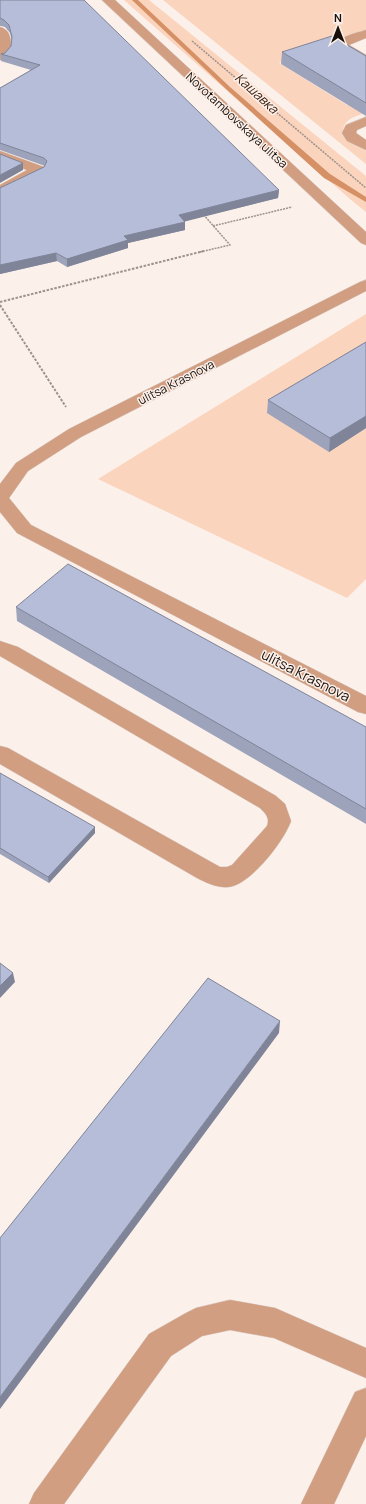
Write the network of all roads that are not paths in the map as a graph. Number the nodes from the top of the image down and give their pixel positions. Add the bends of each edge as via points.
1 (108, 0) edge
2 (0, 31) edge
3 (366, 34) edge
4 (0, 56) edge
5 (366, 61) edge
6 (366, 121) edge
7 (366, 146) edge
8 (0, 154) edge
9 (0, 191) edge
10 (366, 240) edge
11 (366, 285) edge
12 (0, 497) edge
13 (0, 500) edge
14 (0, 648) edge
15 (366, 706) edge
16 (0, 754) edge
17 (366, 1363) edge
18 (366, 1403) edge
19 (45, 1504) edge
20 (318, 1504) edge

1 - 10 street, Novotambovskaya ulitsa
2 - 4 street via 4,36 5,52
3 - 5 street via 342,44
6 - 7 street via 351,128 350,133 352,138
8 - 9 street via 39,170
11 - 12 street, ulitsa Krasnova via 75,433 22,467
13 - 15 street, ulitsa Krasnova via 24,529
14 - 16 street via 11,652 268,802 277,810 280,820 276,831 240,872 230,877 218,877
17 - 19 street via 275,1323 230,1315 196,1323 160,1345
18 - 20 street

